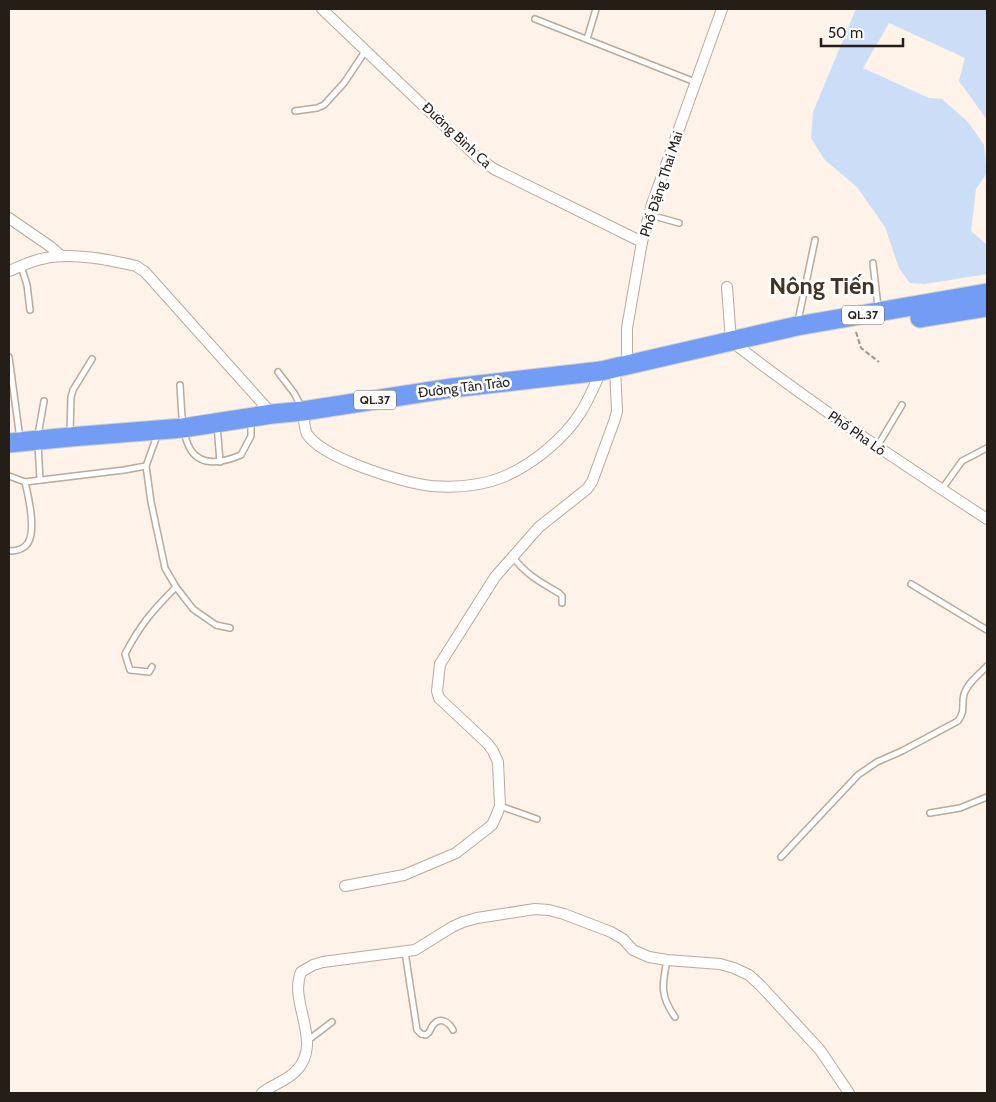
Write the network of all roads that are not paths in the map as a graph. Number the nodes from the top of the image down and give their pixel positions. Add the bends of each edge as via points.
1 (322, 9) edge
2 (596, 9) edge
3 (722, 9) edge
4 (536, 18) dead end
5 (587, 39) junction
6 (367, 50) junction
7 (696, 82) junction
8 (295, 111) dead end
9 (650, 215) junction
10 (9, 218) edge
11 (679, 223) dead end
12 (815, 240) dead end
13 (642, 242) junction
14 (61, 256) junction
15 (873, 263) dead end
16 (21, 266) junction
17 (9, 271) edge
18 (727, 287) dead end
19 (987, 293) edge
20 (987, 307) edge
21 (30, 310) dead end
22 (879, 312) junction
23 (797, 326) junction
24 (735, 340) junction
25 (9, 357) edge
26 (92, 359) dead end
27 (614, 368) junction
28 (278, 372) dead end
29 (180, 385) dead end
30 (44, 400) dead end
31 (902, 405) dead end
32 (303, 412) junction
33 (272, 414) junction
34 (251, 417) junction
35 (216, 422) junction
36 (183, 428) junction
37 (158, 430) junction
38 (70, 436) junction
39 (22, 442) edge
40 (877, 447) junction
41 (987, 448) edge
42 (220, 462) junction
43 (146, 466) junction
44 (9, 476) edge
45 (40, 480) junction
46 (25, 482) junction
47 (942, 489) junction
48 (987, 519) edge
49 (9, 551) edge
50 (513, 557) junction
51 (911, 584) dead end
52 (176, 587) junction
53 (562, 603) dead end
54 (230, 628) dead end
55 (987, 630) edge
56 (987, 666) edge
57 (152, 667) dead end
58 (987, 797) edge
59 (500, 806) junction
60 (930, 814) dead end
61 (537, 819) dead end
62 (781, 857) dead end
63 (345, 886) dead end
64 (405, 952) junction
65 (667, 960) junction
66 (675, 1017) dead end
67 (332, 1022) dead end
68 (453, 1030) dead end
69 (307, 1041) junction
70 (262, 1093) edge
71 (849, 1093) edge

1 - 6 street, Đường Bình Ca
2 - 5 lane
3 - 7 street, Phố Đặng Thai Mai
4 - 5 lane
5 - 7 lane
6 - 8 lane via 324,105
6 - 13 street, Đường Bình Ca via 477,157 494,169
7 - 9 street, Phố Đặng Thai Mai
9 - 11 lane
9 - 13 street, Phố Đặng Thai Mai
10 - 14 street
12 - 23 lane
13 - 27 street, Phố Đặng Thai Mai via 627,328
14 - 16 street
14 - 33 street via 124,263 145,272
15 - 22 lane
16 - 17 street
16 - 21 lane via 28,285
18 - 24 street
19 - 22 highway, Đường Tân Trào / QL.37
20 - 24 highway, Đường Tân Trào / QL.37 via 785,340
22 - 23 highway, Đường Tân Trào / QL.37
23 - 24 highway, Đường Tân Trào / QL.37
24 - 27 highway, Đường Tân Trào / QL.37
24 - 40 street, Phố Pha Lô via 773,374
25 - 39 lane
26 - 38 lane via 70,397
27 - 32 highway, Đường Tân Trào / QL.37 via 452,388
27 - 32 street via 580,414 538,457 504,476 465,486 413,483 330,453 307,434
27 - 50 street, Phố Đặng Thai Mai via 616,420 592,482 539,527
28 - 32 lane
29 - 36 lane
30 - 39 lane
31 - 40 lane
32 - 33 highway, Đường Tân Trào / QL.37
33 - 34 highway, Đường Tân Trào / QL.37
34 - 35 highway, Đường Tân Trào / QL.37
34 - 42 lane via 251,436 240,455
35 - 36 highway, Đường Tân Trào / QL.37
35 - 42 lane
36 - 37 highway, Đường Tân Trào / QL.37
36 - 42 lane via 189,450 198,458
37 - 38 highway, Đường Tân Trào / QL.37
37 - 43 lane
38 - 39 highway, Đường Tân Trào / QL.37
39 - 45 lane
40 - 47 street, Phố Pha Lô
41 - 47 lane via 962,461
43 - 45 lane
43 - 52 lane via 166,568
44 - 46 lane
45 - 46 lane
46 - 49 lane via 32,527 29,543
47 - 48 street, Phố Pha Lô
50 - 53 lane via 534,578 559,593
50 - 59 street, Phố Đặng Thai Mai via 495,576 440,664 437,691 439,698 493,751 498,762
51 - 55 lane
52 - 54 lane via 193,609 216,625
52 - 57 lane via 137,631 125,654 130,670 149,672
56 - 62 lane via 967,688 963,696 962,716 958,721 858,775
58 - 60 lane via 960,808
59 - 61 lane
59 - 63 street via 492,825 456,853 404,875
64 - 65 street via 415,950 464,922 535,909 564,914 611,932 634,950
64 - 68 lane via 417,1030 426,1035 434,1024 443,1020
64 - 69 street via 323,962 301,972 298,986
65 - 66 lane via 662,984 666,1002
65 - 71 street via 720,964 749,975 820,1050
67 - 69 lane
69 - 70 street via 302,1064 294,1074

